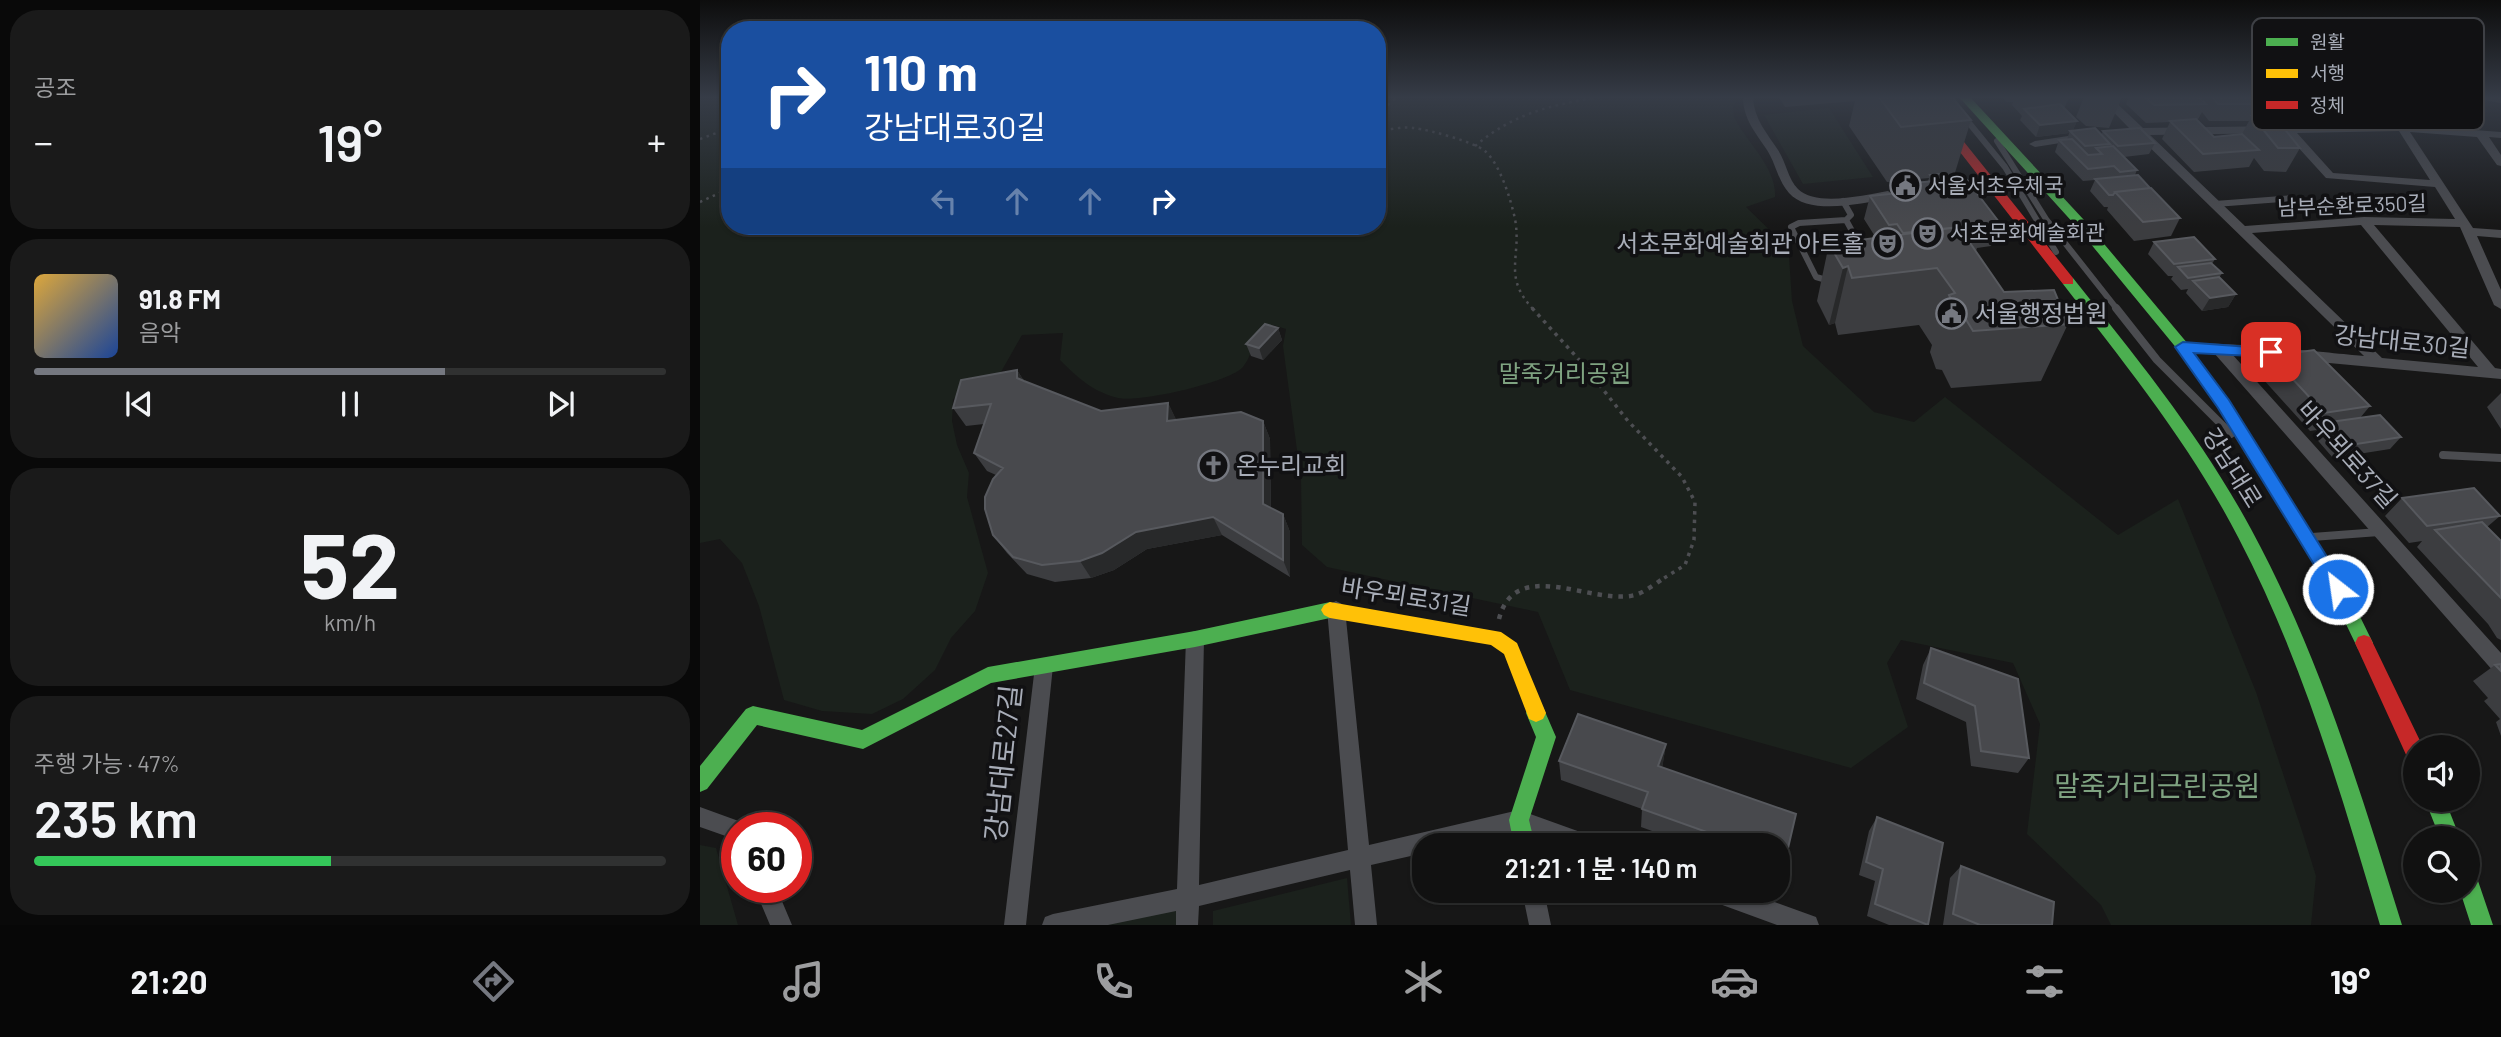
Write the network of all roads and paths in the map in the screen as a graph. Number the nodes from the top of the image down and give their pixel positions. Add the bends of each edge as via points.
1 (1457, 140) edge
2 (1458, 140) edge
3 (1482, 140) edge
4 (1766, 140) edge
5 (1958, 140) edge
6 (1986, 140) edge
7 (1997, 140) edge
8 (2002, 140) edge
9 (2062, 140) edge
10 (2148, 140) edge
11 (2298, 140) edge
12 (2411, 140) edge
13 (2484, 140) edge
14 (2035, 144) dead end
15 (2501, 163) edge
16 (1991, 181) junction
17 (2438, 184) junction
18 (1931, 189) edge
19 (721, 192) edge
20 (1906, 193) edge
21 (2293, 198) dead end
22 (1843, 201) junction
23 (700, 202) edge
24 (2216, 205) junction
25 (1846, 220) junction
26 (2364, 221) junction
27 (2466, 227) junction
28 (2242, 230) junction
29 (2501, 234) edge
30 (1867, 260) edge
31 (1836, 280) edge
32 (2077, 290) junction
33 (2501, 304) edge
34 (2183, 347) junction
35 (2218, 348) junction
36 (2376, 361) junction
37 (2496, 373) edge
38 (2443, 455) dead end
39 (2501, 458) edge
40 (2261, 463) junction
41 (2383, 531) junction
42 (2309, 537) junction
43 (1336, 609) junction
44 (1495, 638) junction
45 (1195, 639) junction
46 (1044, 666) junction
47 (2501, 666) edge
48 (2407, 735) edge
49 (700, 782) edge
50 (700, 817) edge
51 (1520, 820) junction
52 (721, 824) edge
53 (1522, 833) edge
54 (1556, 833) edge
55 (1359, 858) junction
56 (1188, 898) junction
57 (771, 903) edge
58 (1535, 903) edge
59 (1747, 903) edge
60 (2475, 903) edge
61 (780, 925) edge
62 (1015, 925) edge
63 (1053, 925) edge
64 (1187, 925) edge
65 (1366, 925) edge
66 (1540, 925) edge
67 (1808, 925) edge
68 (2392, 925) edge
69 (2483, 925) edge

1 - 44 path via 1483,149 1494,161 1515,220 1513,272 1520,295 1682,477 1695,502 1694,540 1685,565 1634,595 1542,585 1517,593 1503,603
2 - 3 path via 1476,146
4 - 22 street via 1802,199
5 - 16 main road, 강남대로
6 - 32 lane
7 - 40 lane via 2046,219 2157,360
8 - 34 main road, 강남대로 via 2072,214
9 - 14 street
10 - 24 street, 남부순환로350길
11 - 17 street via 2330,176
12 - 17 street
13 - 15 street
16 - 18 street
16 - 32 main road, 강남대로
17 - 27 street
19 - 23 path
20 - 22 street
21 - 24 lane
22 - 25 lane via 1851,215
24 - 28 street, 남부순환로350길
25 - 30 lane
25 - 31 lane via 1791,227 1816,277
26 - 27 street, 남부순환로350길
26 - 28 street, 남부순환로350길
26 - 37 street, 강남대로30길
27 - 29 street, 남부순환로350길
27 - 33 street
28 - 36 street, 남부순환로350길
32 - 68 main road, 강남대로 via 2194,449 2258,556 2332,736
34 - 35 street, 강남대로30길
34 - 40 main road, 강남대로
35 - 36 street, 강남대로30길
35 - 41 street, 바우뫼로37길
36 - 37 street, 강남대로30길
38 - 39 lane
40 - 42 main road, 강남대로
41 - 42 lane, 바우뫼로37길
41 - 47 street, 바우뫼로37길
42 - 48 main road, 강남대로
43 - 44 main road, 바우뫼로31길
43 - 45 main road, 바우뫼로31길
43 - 55 street
44 - 51 main road, 바우뫼로31길 via 1511,649 1546,737
45 - 46 main road, 바우뫼로31길
45 - 56 street
46 - 49 main road, 강남대로27길 via 988,675 863,740 753,715
46 - 62 street, 강남대로27길
50 - 52 street
51 - 53 main road, 바우뫼로31길
51 - 54 street
51 - 55 street
55 - 56 street
55 - 65 street
56 - 63 street
56 - 64 street
57 - 61 street
58 - 66 street
59 - 67 street
60 - 69 main road

